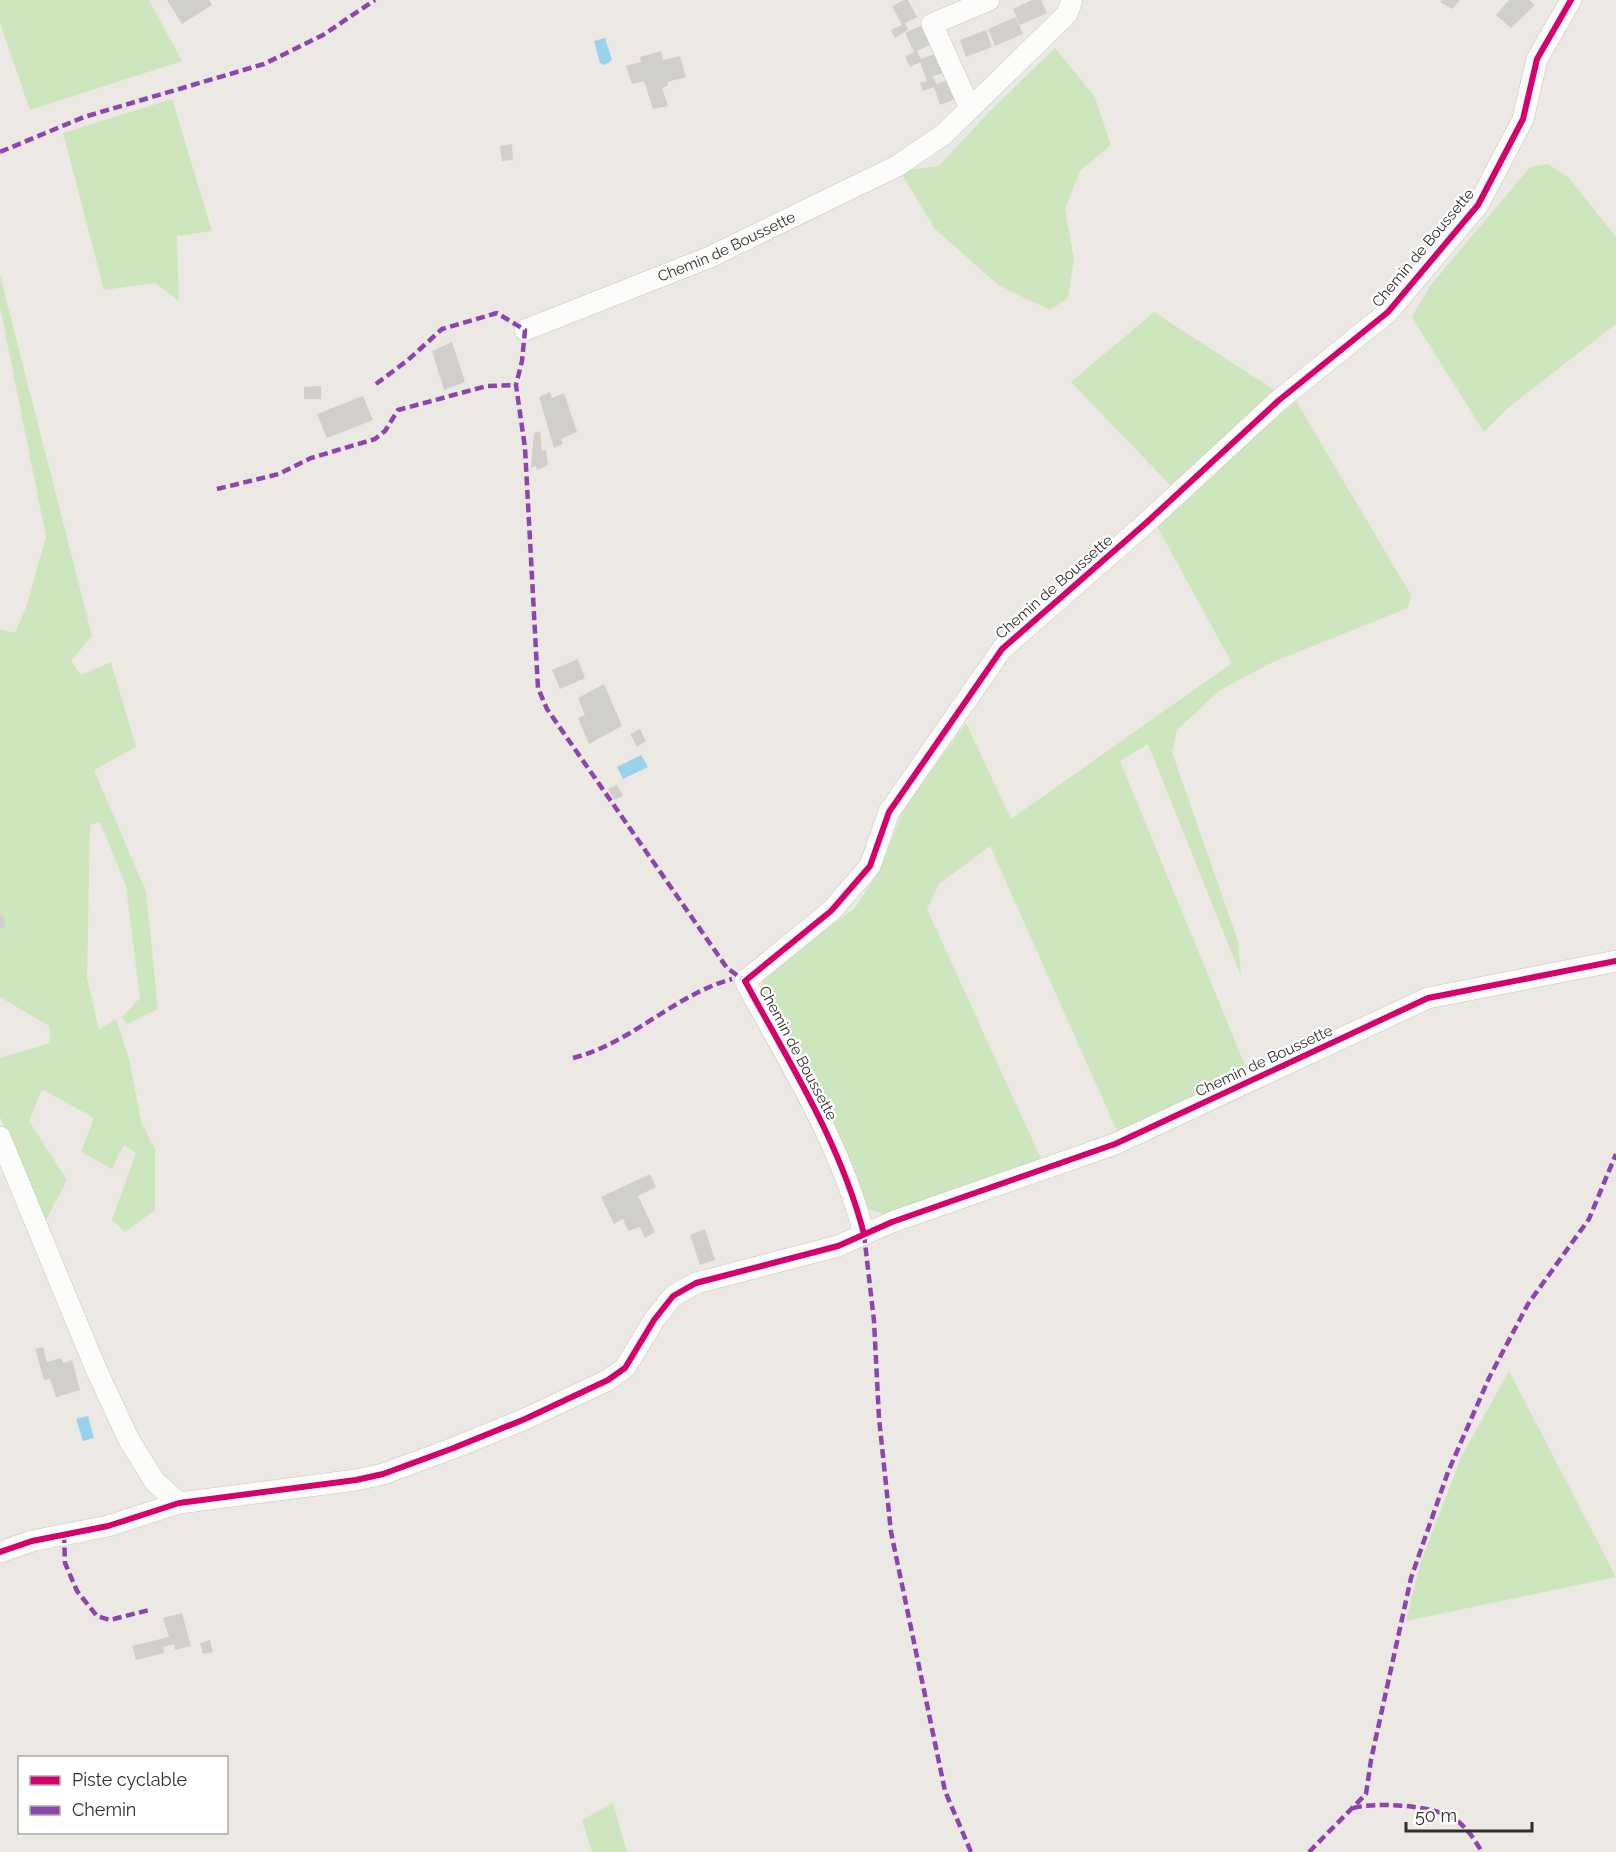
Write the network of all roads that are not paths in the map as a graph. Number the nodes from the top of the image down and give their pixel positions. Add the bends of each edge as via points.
1 (989, 0) edge
2 (1072, 0) edge
3 (1571, 0) edge
4 (970, 108) junction
5 (525, 330) dead end
6 (1616, 961) edge
7 (0, 1137) edge
8 (864, 1234) junction
9 (179, 1503) junction
10 (0, 1552) edge

1 - 4 street via 932,24
2 - 4 street, Chemin de Boussette via 1066,14
3 - 8 street, Chemin de Boussette via 1537,59 1522,119 1478,205 1388,312 1278,401 1002,649 890,812 870,866 831,911 745,981 812,1098 853,1190
4 - 5 street, Chemin de Boussette via 944,134 897,166 710,257
6 - 8 street, Chemin de Boussette via 1428,998 1115,1144
7 - 9 street via 129,1440 155,1482
8 - 9 street via 814,1254 696,1283 673,1296 625,1368 608,1380 451,1449 356,1480
9 - 10 street via 108,1526 32,1541

